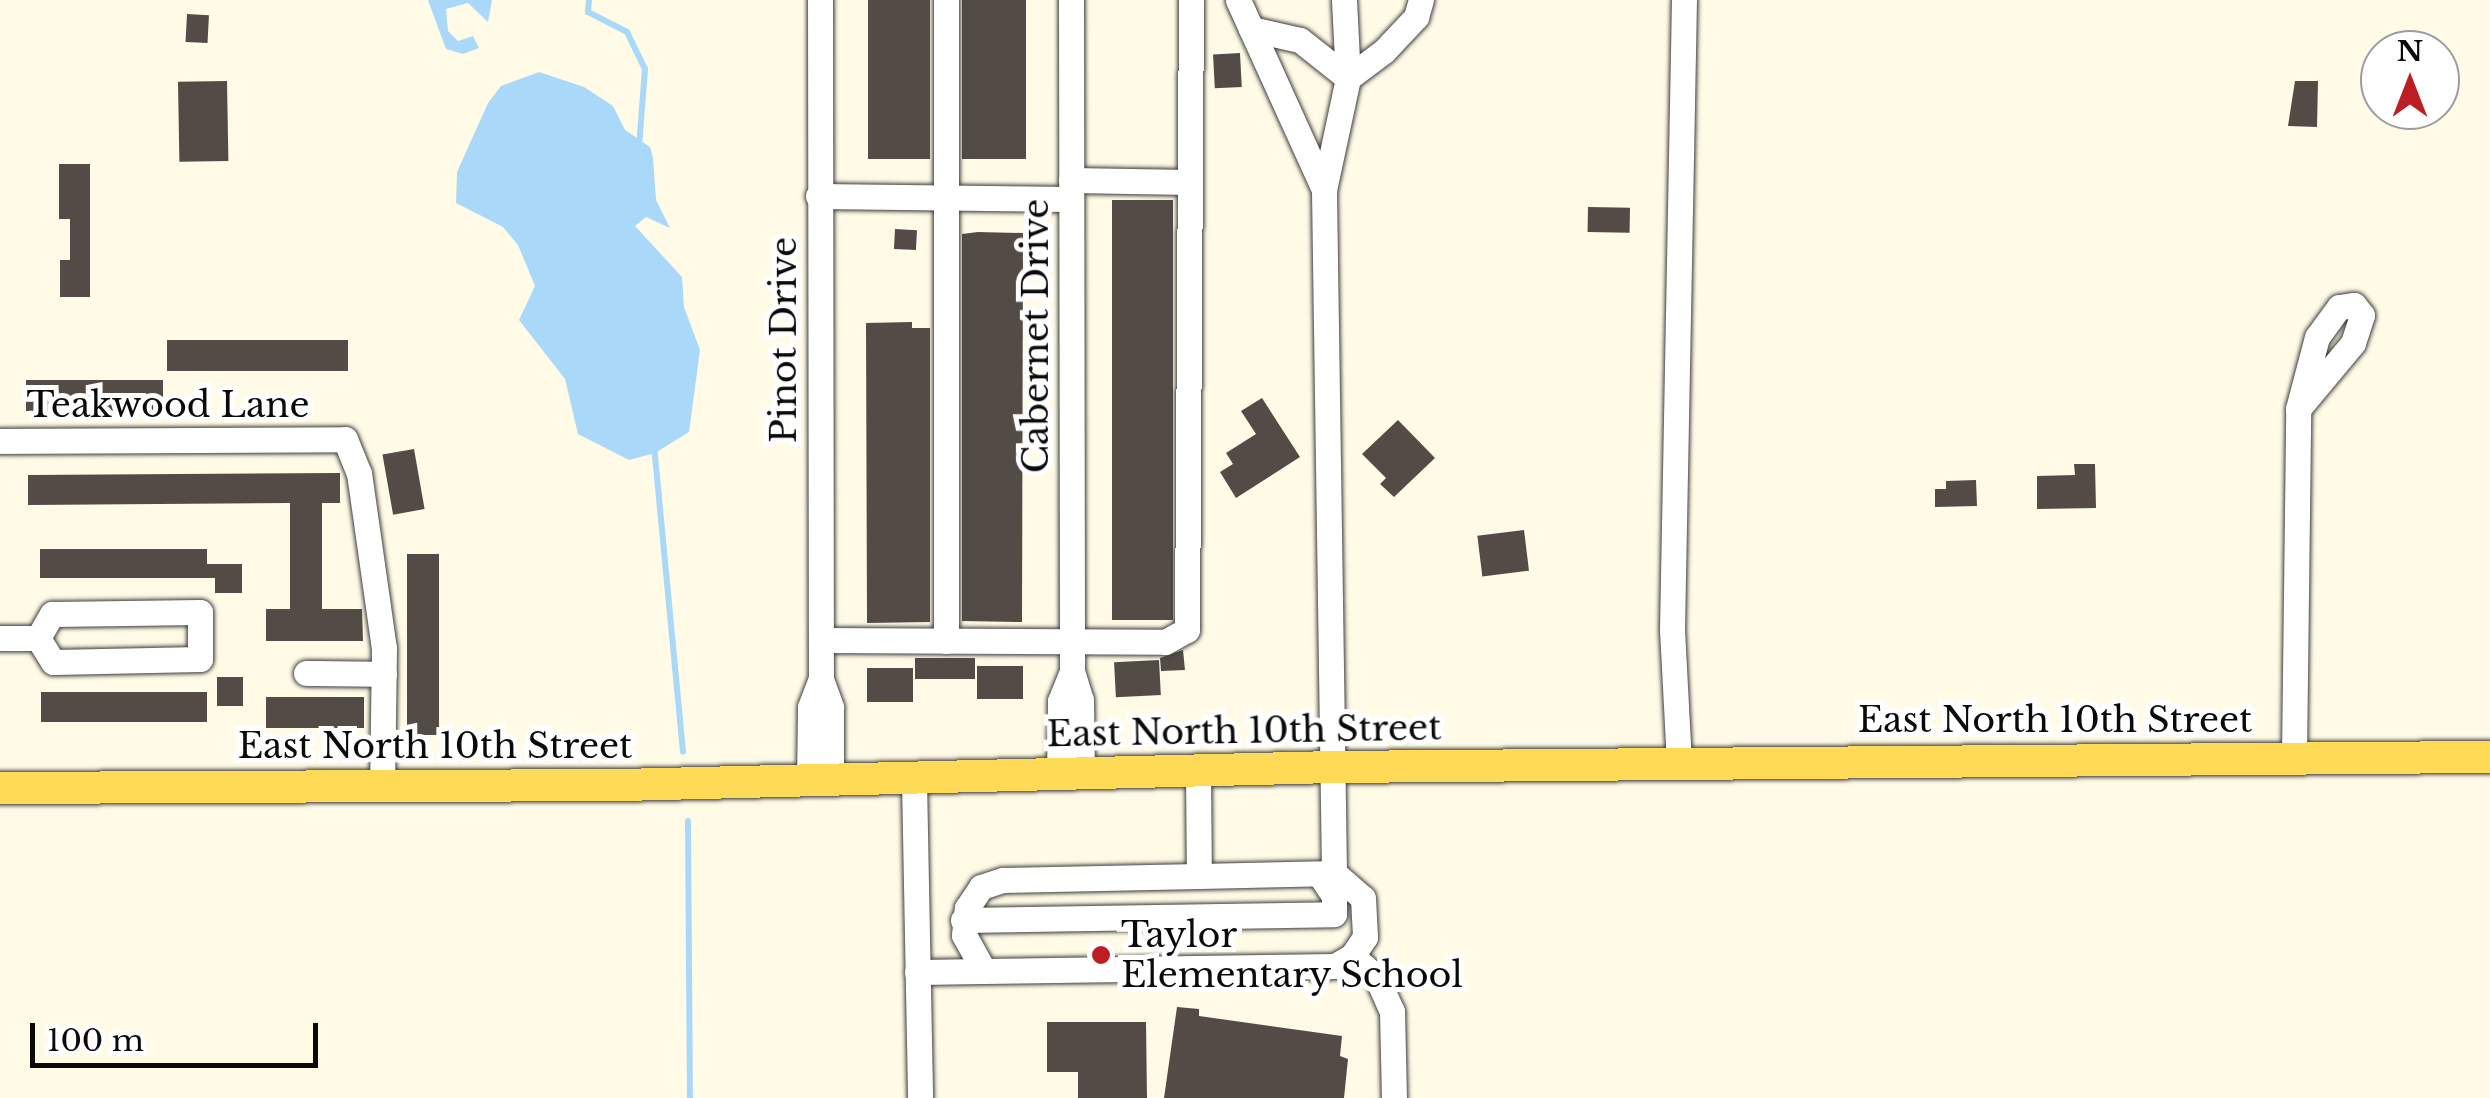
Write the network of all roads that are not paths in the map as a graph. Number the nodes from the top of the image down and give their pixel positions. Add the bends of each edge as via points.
1 (820, 0) edge
2 (946, 0) edge
3 (1070, 0) edge
4 (1191, 0) edge
5 (1238, 0) edge
6 (1344, 0) edge
7 (1421, 0) edge
8 (1684, 0) edge
9 (1251, 29) junction
10 (1348, 78) junction
11 (1190, 182) junction
12 (1070, 189) junction
13 (1324, 190) junction
14 (818, 196) junction
15 (945, 197) junction
16 (2298, 409) dead end
17 (0, 442) edge
18 (0, 638) edge
19 (38, 638) junction
20 (820, 640) junction
21 (946, 640) junction
22 (1072, 641) junction
23 (306, 673) dead end
24 (384, 674) junction
25 (2490, 756) edge
26 (2294, 758) junction
27 (1680, 764) junction
28 (1333, 767) junction
29 (1198, 772) junction
30 (1071, 775) junction
31 (914, 780) junction
32 (820, 781) junction
33 (382, 786) junction
34 (0, 788) edge
35 (1327, 874) junction
36 (1198, 876) junction
37 (963, 920) junction
38 (1352, 956) junction
39 (984, 971) junction
40 (917, 972) junction
41 (920, 1098) edge
42 (1394, 1098) edge

1 - 14 street, Pinot Drive
2 - 15 street
3 - 12 street, Cabernet Drive
4 - 11 street
5 - 9 street
6 - 10 street
7 - 10 street via 1416,17
8 - 27 street via 1672,630
9 - 10 street via 1300,40
9 - 13 street
10 - 13 street
11 - 12 street
11 - 22 street via 1187,630 1165,642
12 - 15 street
12 - 22 street, Cabernet Drive
13 - 28 street
14 - 15 street
14 - 20 street, Pinot Drive
15 - 21 street
16 - 26 street
17 - 24 street, Teakwood Lane via 345,439 365,509
18 - 19 street
19 - 19 street via 52,614 200,612 200,659 53,662
20 - 21 street
20 - 32 street, Pinot Drive via 820,679 830,708
21 - 22 street
22 - 30 street, Cabernet Drive via 1072,672 1082,700
23 - 24 street
24 - 33 street, Teakwood Lane
25 - 26 main road, East North 10th Street
26 - 27 main road, East North 10th Street
27 - 28 main road, East North 10th Street
28 - 29 main road, East North 10th Street
28 - 35 street
29 - 30 main road, East North 10th Street
29 - 36 street
30 - 31 main road, East North 10th Street
31 - 32 main road, East North 10th Street
31 - 40 street
32 - 33 main road, East North 10th Street
33 - 34 main road, East North 10th Street
35 - 36 street
35 - 37 street via 1334,914
35 - 38 street via 1363,898 1365,937
36 - 37 street via 1003,880 981,887
37 - 39 street via 971,953
38 - 39 street via 1335,966
38 - 42 street via 1377,978 1392,1011
39 - 40 street
40 - 41 street

